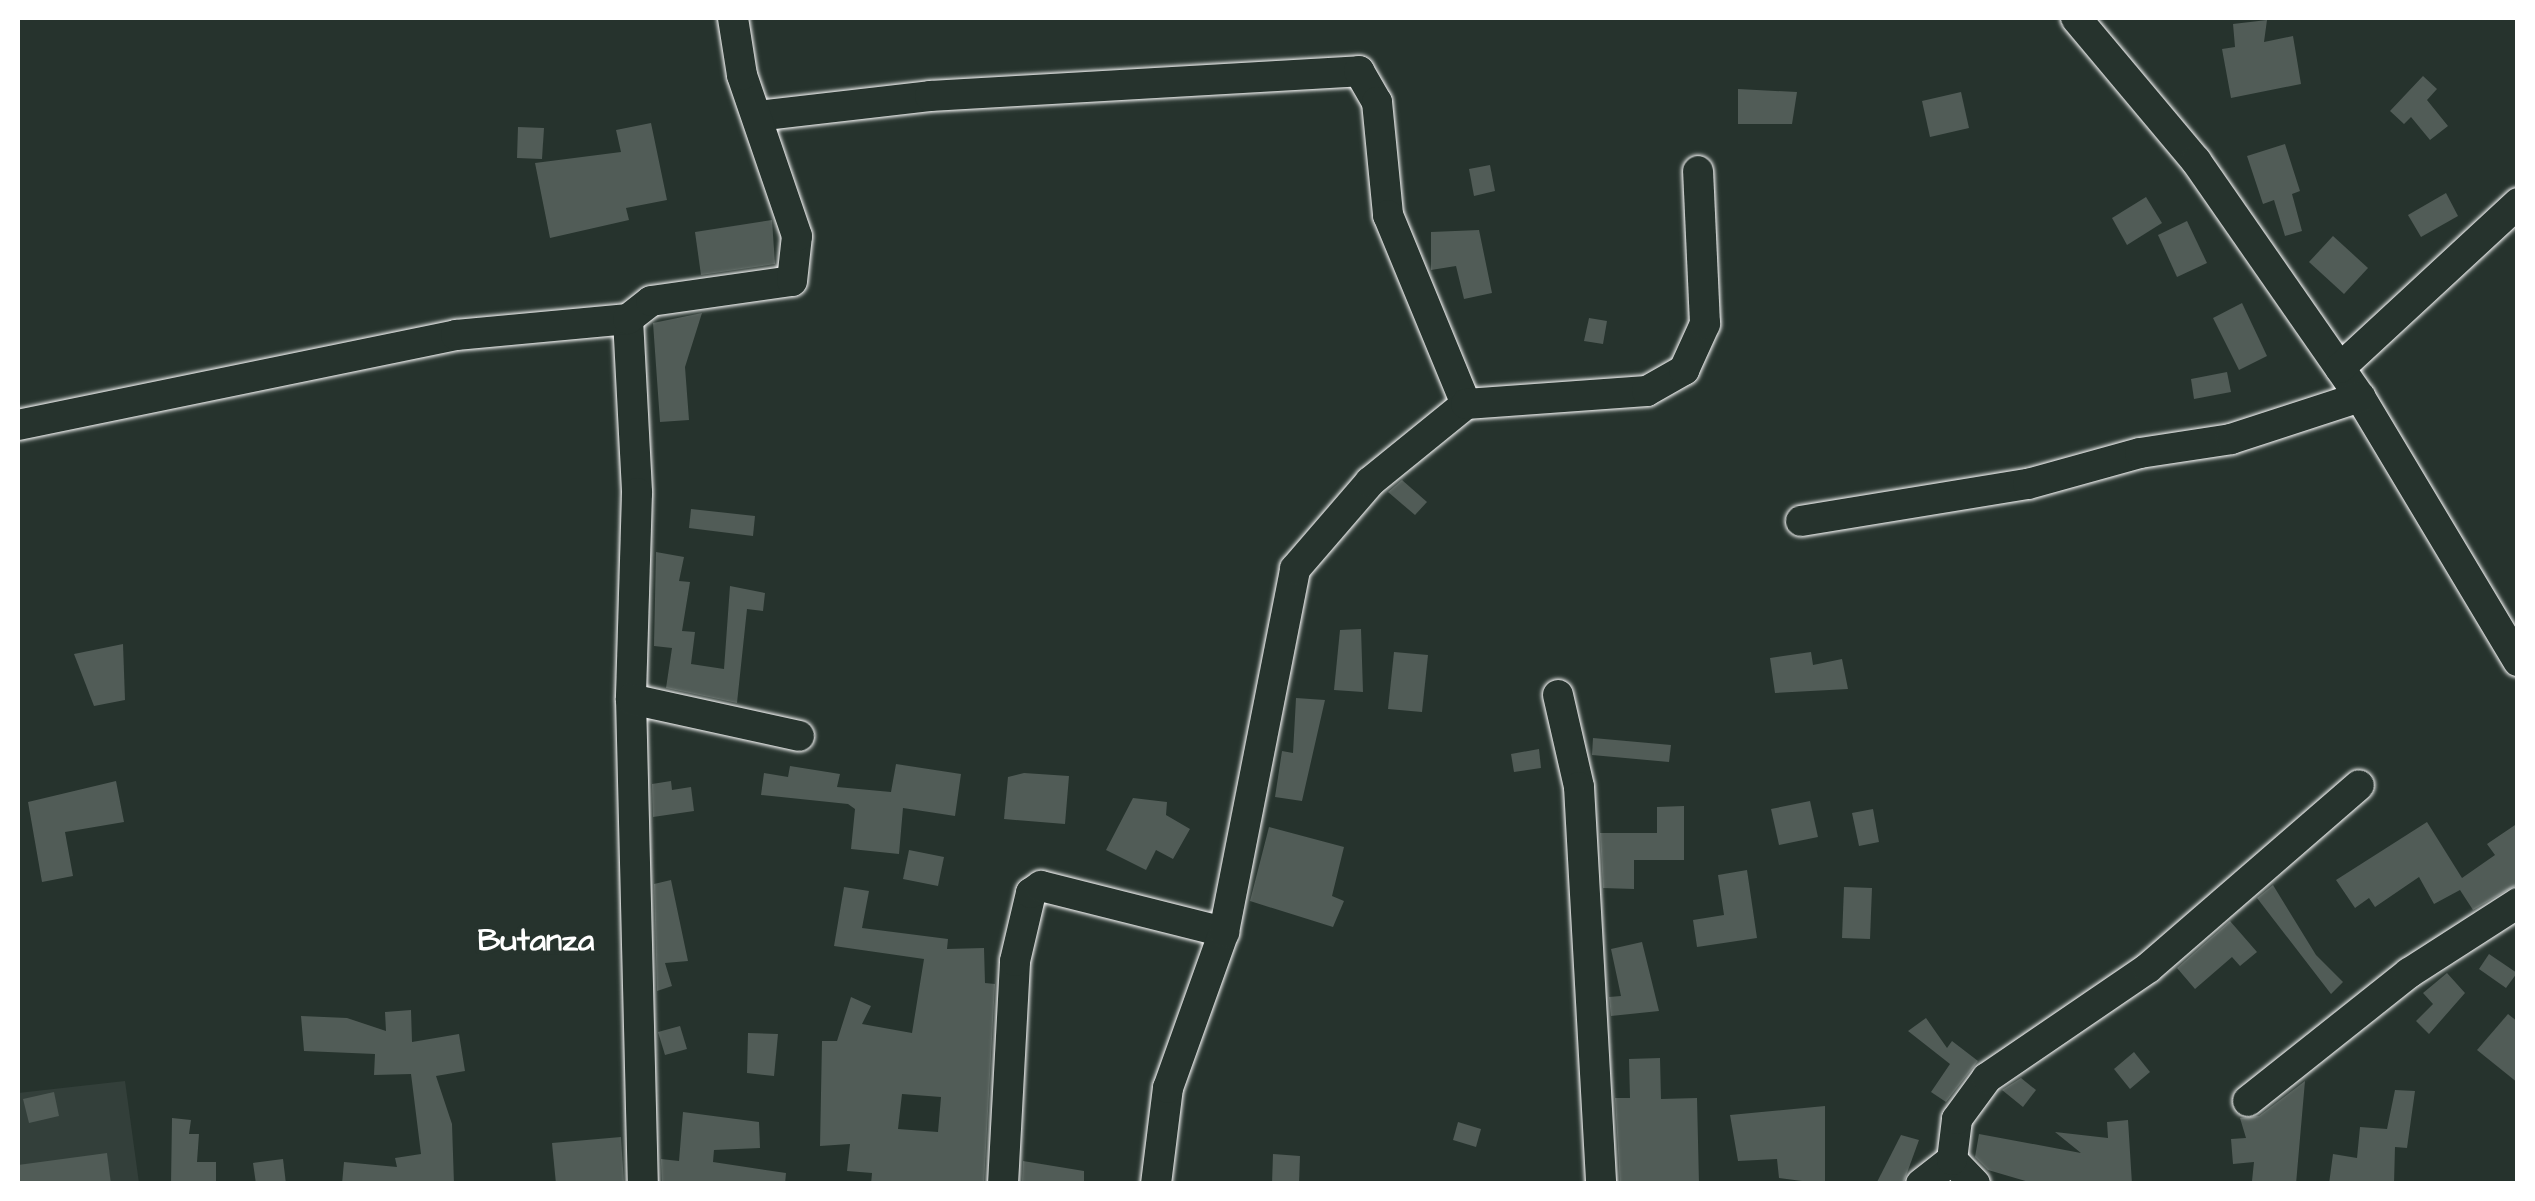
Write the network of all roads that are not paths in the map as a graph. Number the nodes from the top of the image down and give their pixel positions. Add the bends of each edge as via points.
1 (732, 18) edge
2 (2076, 18) edge
3 (758, 116) junction
4 (1698, 171) dead end
5 (2518, 203) edge
6 (628, 319) junction
7 (2340, 368) junction
8 (2360, 397) junction
9 (1466, 404) junction
10 (18, 425) edge
11 (1800, 520) dead end
12 (2518, 661) edge
13 (1558, 695) dead end
14 (630, 698) junction
15 (799, 736) dead end
16 (2360, 785) dead end
17 (2518, 903) edge
18 (1224, 932) junction
19 (2248, 1101) dead end
20 (1952, 1160) junction
21 (643, 1184) edge
22 (1003, 1184) edge
23 (1156, 1184) edge
24 (1602, 1184) edge
25 (1921, 1184) edge
26 (1976, 1184) edge

1 - 3 street
2 - 7 street via 2196,161
3 - 6 street via 797,236 792,281 652,301
3 - 9 street via 930,96 1359,71 1377,102 1388,215
4 - 9 street via 1705,324 1684,370 1647,391
5 - 7 street
6 - 10 street via 456,335
6 - 14 street via 637,493
7 - 8 street
8 - 11 street via 2232,439 2140,452 2028,484
8 - 12 street
9 - 18 street via 1370,482 1296,569
13 - 24 street via 1580,787
14 - 15 street
14 - 21 street
16 - 20 street via 2148,968 1986,1078 1957,1120
17 - 19 street via 2409,974
18 - 22 street via 1041,886 1030,893 1015,961
18 - 23 street via 1168,1088
20 - 25 street
20 - 26 street

